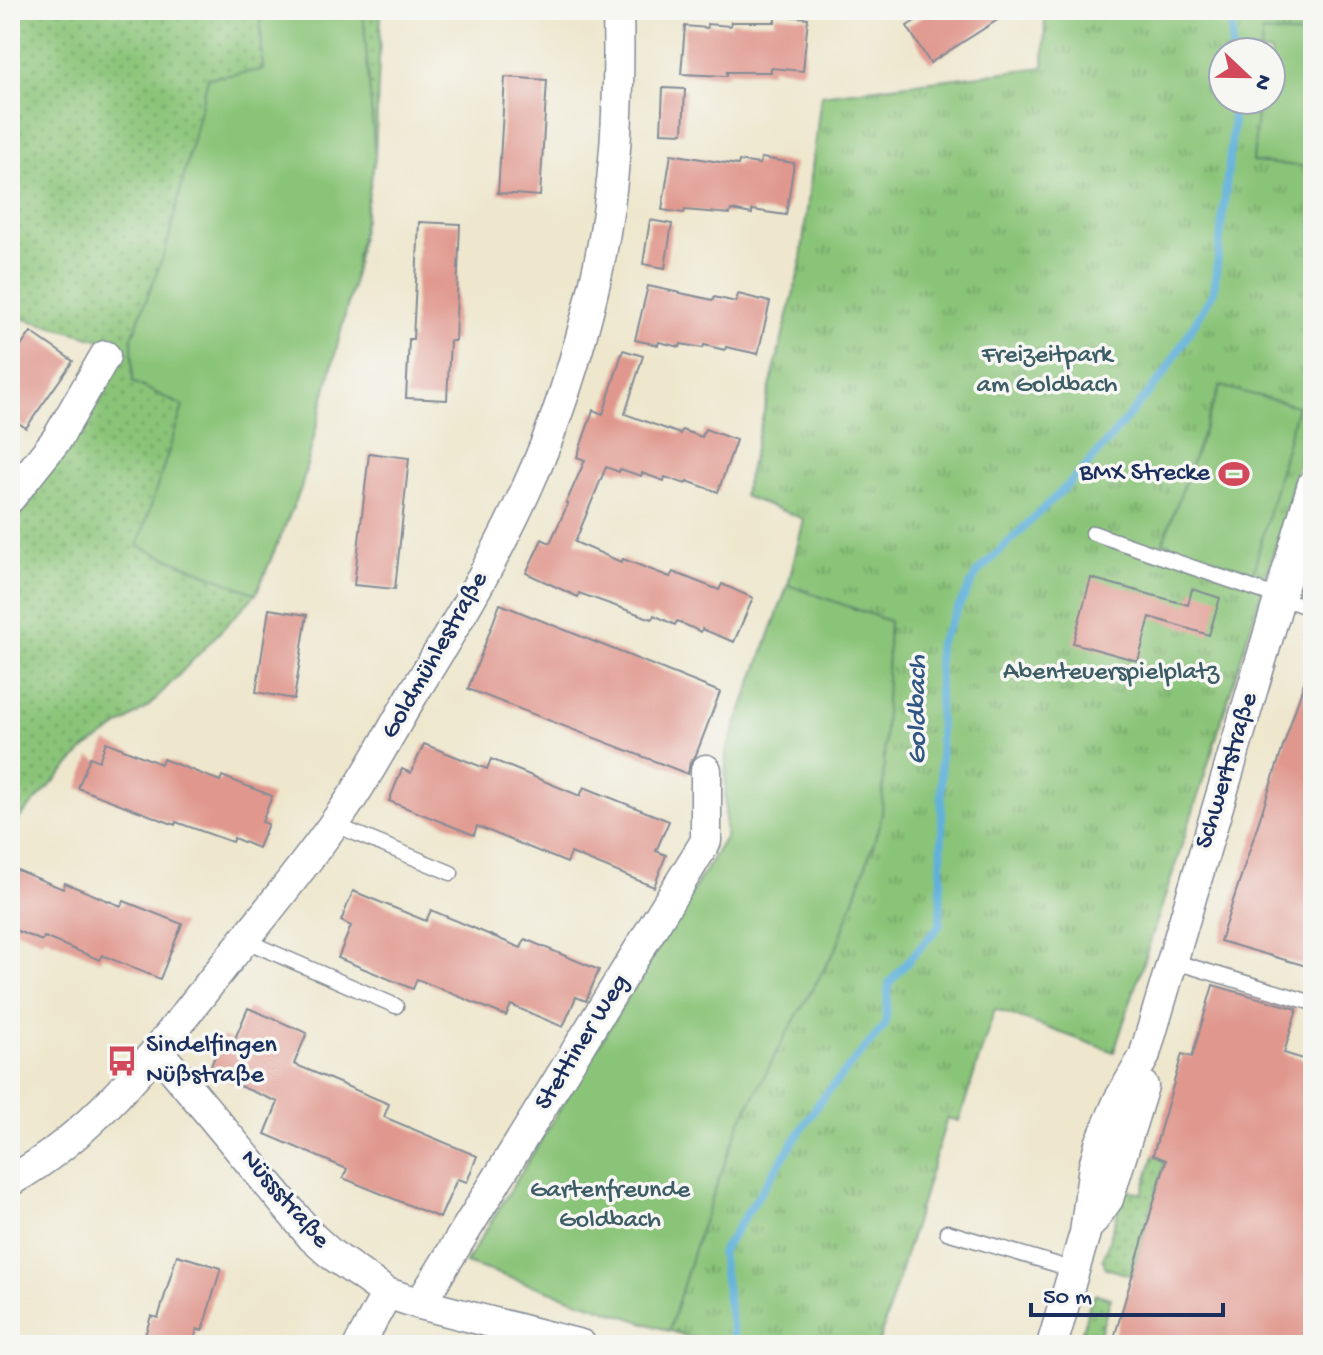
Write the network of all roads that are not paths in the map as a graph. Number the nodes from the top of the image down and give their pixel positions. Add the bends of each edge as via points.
1 (618, 10) edge
2 (105, 356) dead end
3 (1313, 484) edge
4 (10, 498) edge
5 (1093, 533) dead end
6 (1280, 599) junction
7 (1313, 609) edge
8 (706, 770) dead end
9 (333, 824) junction
10 (451, 873) dead end
11 (244, 940) junction
12 (1170, 961) junction
13 (1313, 1003) edge
14 (396, 1006) dead end
15 (157, 1050) junction
16 (10, 1181) edge
17 (947, 1232) dead end
18 (1073, 1272) junction
19 (387, 1293) junction
20 (420, 1304) junction
21 (359, 1345) edge
22 (581, 1345) edge
23 (1052, 1345) edge

1 - 9 street, Goldmühlestraße via 620,83 608,212 581,336 546,441 459,620
2 - 4 street via 57,439
3 - 6 street, Schwertstraße
5 - 6 lane
6 - 7 lane
6 - 12 street, Schwertstraße
8 - 20 street, Stettiner Weg via 706,841
9 - 10 lane
9 - 11 street, Goldmühlestraße
11 - 14 lane
11 - 15 street, Goldmühlestraße
12 - 13 lane
12 - 18 street, Schwertstraße via 1144,1057 1147,1074 1108,1199 1085,1233
15 - 16 street, Goldmühlestraße via 107,1106
15 - 19 street, Nüssstraße via 312,1237
17 - 18 lane
18 - 23 street, Schwertstraße
19 - 20 street, Nüssstraße
19 - 21 street
20 - 22 street, Nüssstraße

